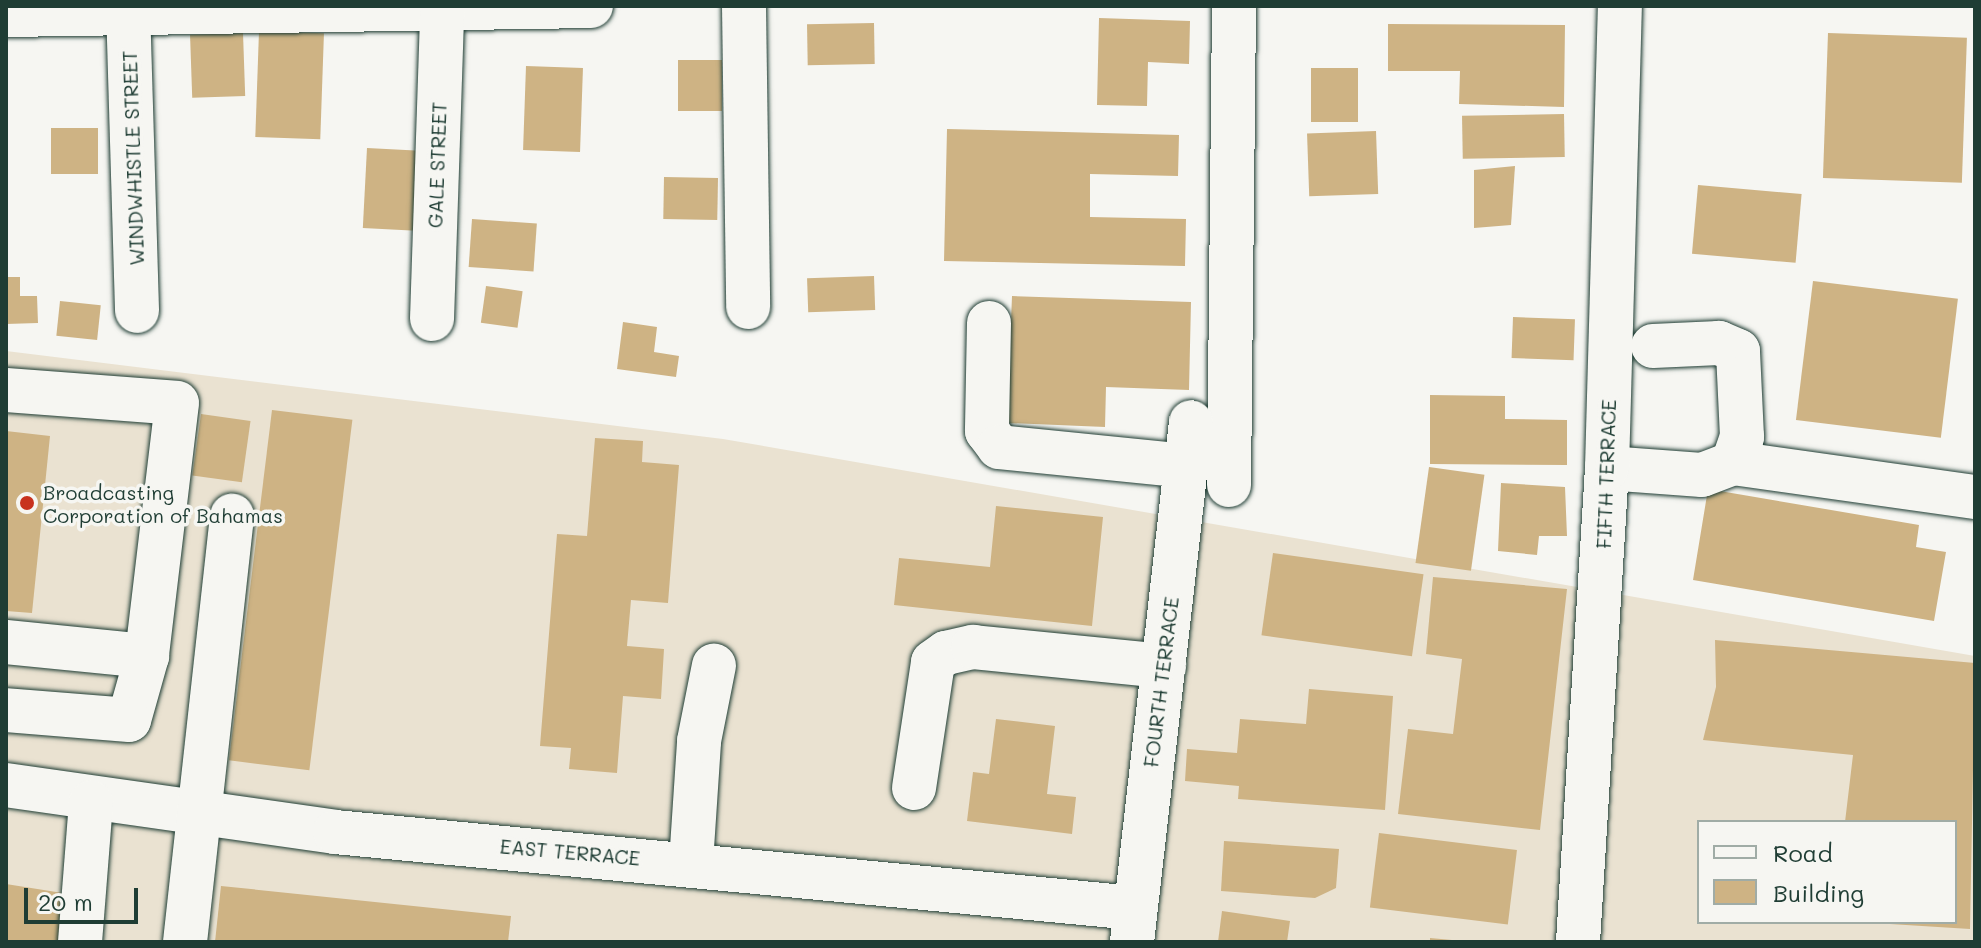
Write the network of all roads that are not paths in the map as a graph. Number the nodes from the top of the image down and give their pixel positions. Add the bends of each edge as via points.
1 (591, 6) edge
2 (744, 6) edge
3 (1234, 6) edge
4 (1620, 6) edge
5 (128, 9) edge
6 (442, 10) junction
7 (6, 15) edge
8 (748, 307) dead end
9 (137, 311) dead end
10 (432, 319) dead end
11 (989, 323) dead end
12 (1653, 346) dead end
13 (6, 390) edge
14 (1191, 422) dead end
15 (1733, 463) junction
16 (1186, 466) junction
17 (1607, 468) junction
18 (1229, 485) dead end
19 (1975, 497) edge
20 (232, 516) dead end
21 (6, 642) edge
22 (147, 656) junction
23 (714, 665) dead end
24 (1164, 666) junction
25 (6, 710) edge
26 (6, 785) edge
27 (914, 788) dead end
28 (91, 802) junction
29 (201, 816) junction
30 (691, 863) junction
31 (1134, 925) edge
32 (80, 942) edge
33 (185, 942) edge
34 (1578, 942) edge

1 - 6 street
2 - 8 street
3 - 18 street
4 - 17 street, FIFTH TERRACE
5 - 6 street
5 - 7 street
5 - 9 street, WINDWHISTLE STREET
6 - 10 street, GALE STREET
11 - 16 street via 987,431 999,447
12 - 15 street via 1719,343 1738,351 1742,437
13 - 22 street via 177,403
14 - 16 street, FOURTH TERRACE
15 - 17 street via 1702,475
15 - 19 street
16 - 24 street, FOURTH TERRACE
17 - 34 street, FIFTH TERRACE
20 - 29 street
21 - 22 street
22 - 25 street via 129,720
23 - 30 street via 699,741
24 - 27 street via 973,647 946,653 933,662
24 - 31 street, FOURTH TERRACE
26 - 28 street, EAST TERRACE
28 - 29 street, EAST TERRACE
28 - 32 street
29 - 30 street, EAST TERRACE
29 - 33 street
30 - 31 street, EAST TERRACE

